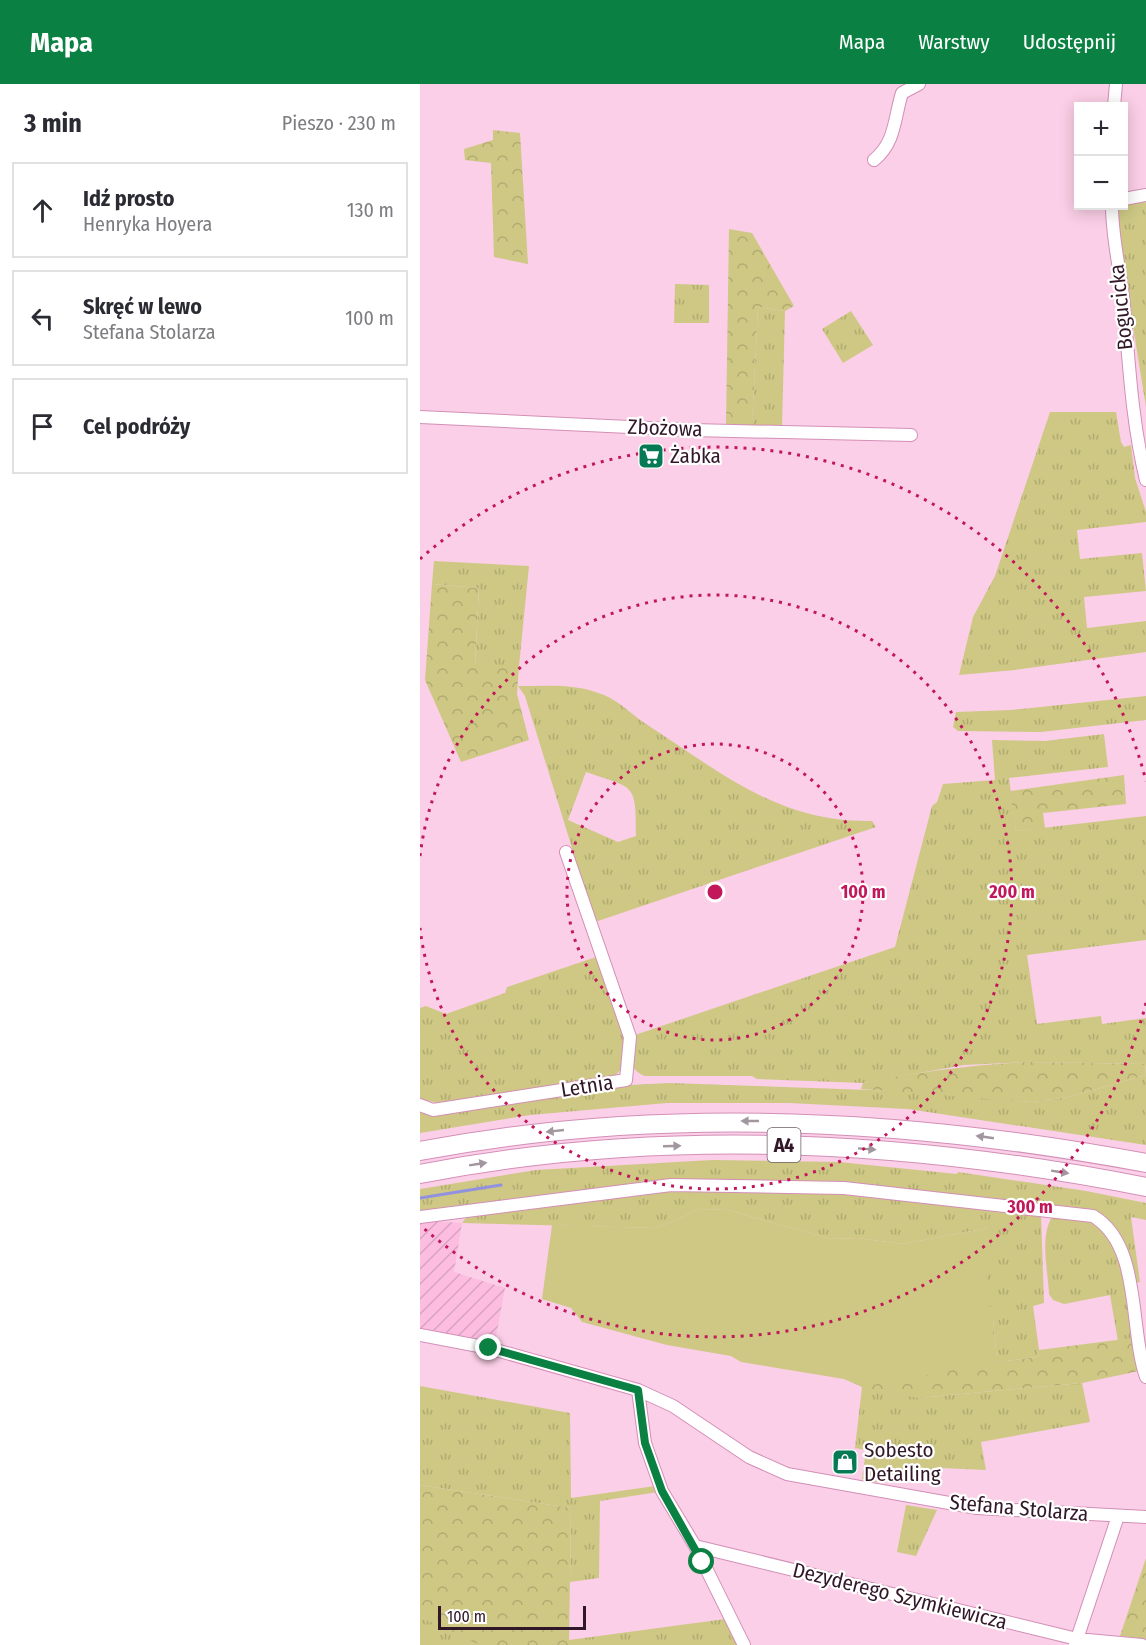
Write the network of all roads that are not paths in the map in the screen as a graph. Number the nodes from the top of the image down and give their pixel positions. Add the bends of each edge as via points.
1 (919, 84) edge
2 (1116, 84) edge
3 (1114, 102) edge
4 (874, 160) dead end
5 (1146, 195) edge
6 (1128, 198) edge
7 (1112, 210) edge
8 (420, 417) edge
9 (911, 435) dead end
10 (1146, 480) edge
11 (566, 852) dead end
12 (420, 1105) edge
13 (420, 1151) edge
14 (1146, 1163) edge
15 (420, 1174) edge
16 (1146, 1187) edge
17 (420, 1216) edge
18 (420, 1335) edge
19 (1146, 1377) edge
20 (638, 1390) junction
21 (1118, 1516) junction
22 (1146, 1517) edge
23 (695, 1546) junction
24 (1076, 1642) edge
25 (744, 1645) edge
26 (1142, 1645) edge

1 - 4 street via 902,93 891,139
2 - 3 street
5 - 6 street
7 - 10 street, Bogucicka via 1126,353
8 - 9 street, Zbożowa
11 - 12 street, Letnia via 630,1037 626,1080 433,1110
14 -> 13 highway, A4 via 981,1136 809,1122 623,1125 527,1134
15 -> 16 highway, A4 via 601,1150 782,1145 948,1156
17 - 19 street via 671,1185 844,1188 1093,1216 1104,1223 1123,1251
18 - 20 street, Stefana Stolarza via 489,1348
20 - 21 street, Stefana Stolarza via 673,1406 749,1457 787,1474 977,1508
20 - 23 street via 645,1443 661,1488
21 - 22 street, Stefana Stolarza
21 - 24 street
23 - 24 street, Dezyderego Szymkiewicza
23 - 25 street
24 - 26 street, Dezyderego Szymkiewicza

